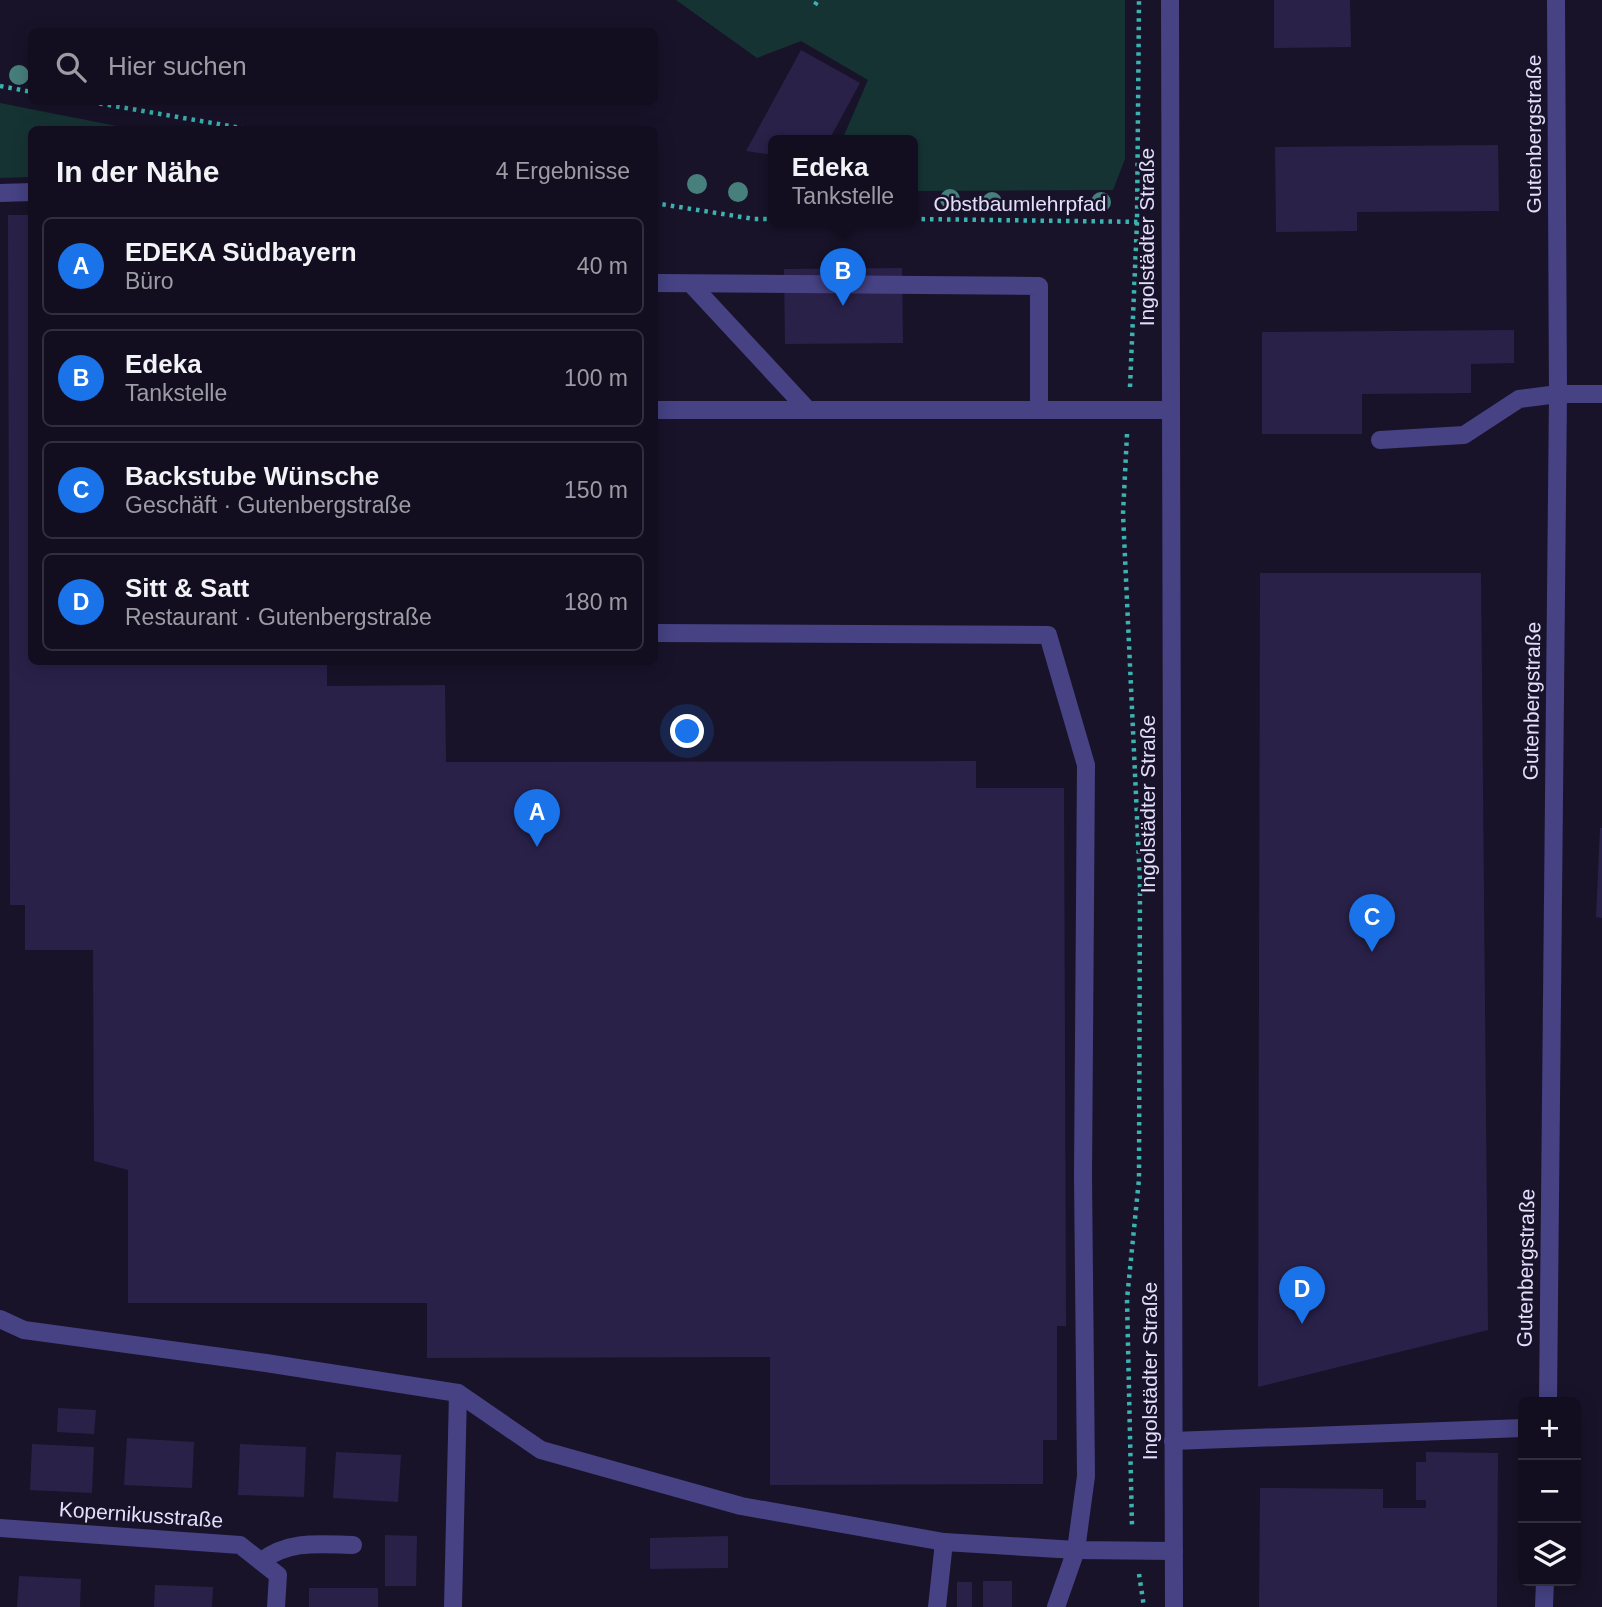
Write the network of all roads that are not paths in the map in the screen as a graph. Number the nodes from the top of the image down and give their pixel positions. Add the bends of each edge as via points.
1 (1170, 0) edge
2 (1556, 0) edge
3 (28, 192) edge
4 (0, 193) edge
5 (658, 283) edge
6 (691, 284) junction
7 (1558, 394) junction
8 (1602, 394) edge
9 (658, 410) edge
10 (808, 410) junction
11 (1040, 410) junction
12 (1170, 410) junction
13 (1380, 440) dead end
14 (658, 633) edge
15 (0, 1319) edge
16 (458, 1393) junction
17 (1548, 1397) edge
18 (1518, 1428) edge
19 (1173, 1441) junction
20 (0, 1528) edge
21 (944, 1542) junction
22 (353, 1545) dead end
23 (1076, 1550) junction
24 (1174, 1551) junction
25 (261, 1561) junction
26 (1545, 1586) edge
27 (276, 1607) edge
28 (453, 1607) edge
29 (937, 1607) edge
30 (1056, 1607) edge
31 (1174, 1607) edge
32 (1545, 1607) edge

1 - 12 street, Ingolstädter Straße
2 - 7 street, Gutenbergstraße
3 - 4 street
5 - 6 street
6 - 10 street
6 - 11 street via 1040,286
7 - 8 street
7 - 13 street via 1520,398 1464,435
7 - 17 street, Gutenbergstraße
9 - 10 street
10 - 11 street
11 - 12 street
12 - 19 street, Ingolstädter Straße
14 - 23 street via 1048,635 1086,765 1086,1476
15 - 16 street via 24,1330
16 - 21 street via 541,1450 741,1506
16 - 28 street
18 - 19 street
19 - 24 street, Ingolstädter Straße
20 - 25 street, Kopernikusstraße via 240,1545
21 - 23 street
21 - 29 street
22 - 25 street via 298,1543 277,1549
23 - 24 street
23 - 30 street
24 - 31 street, Ingolstädter Straße
25 - 27 street, Kopernikusstraße via 278,1575
26 - 32 street

